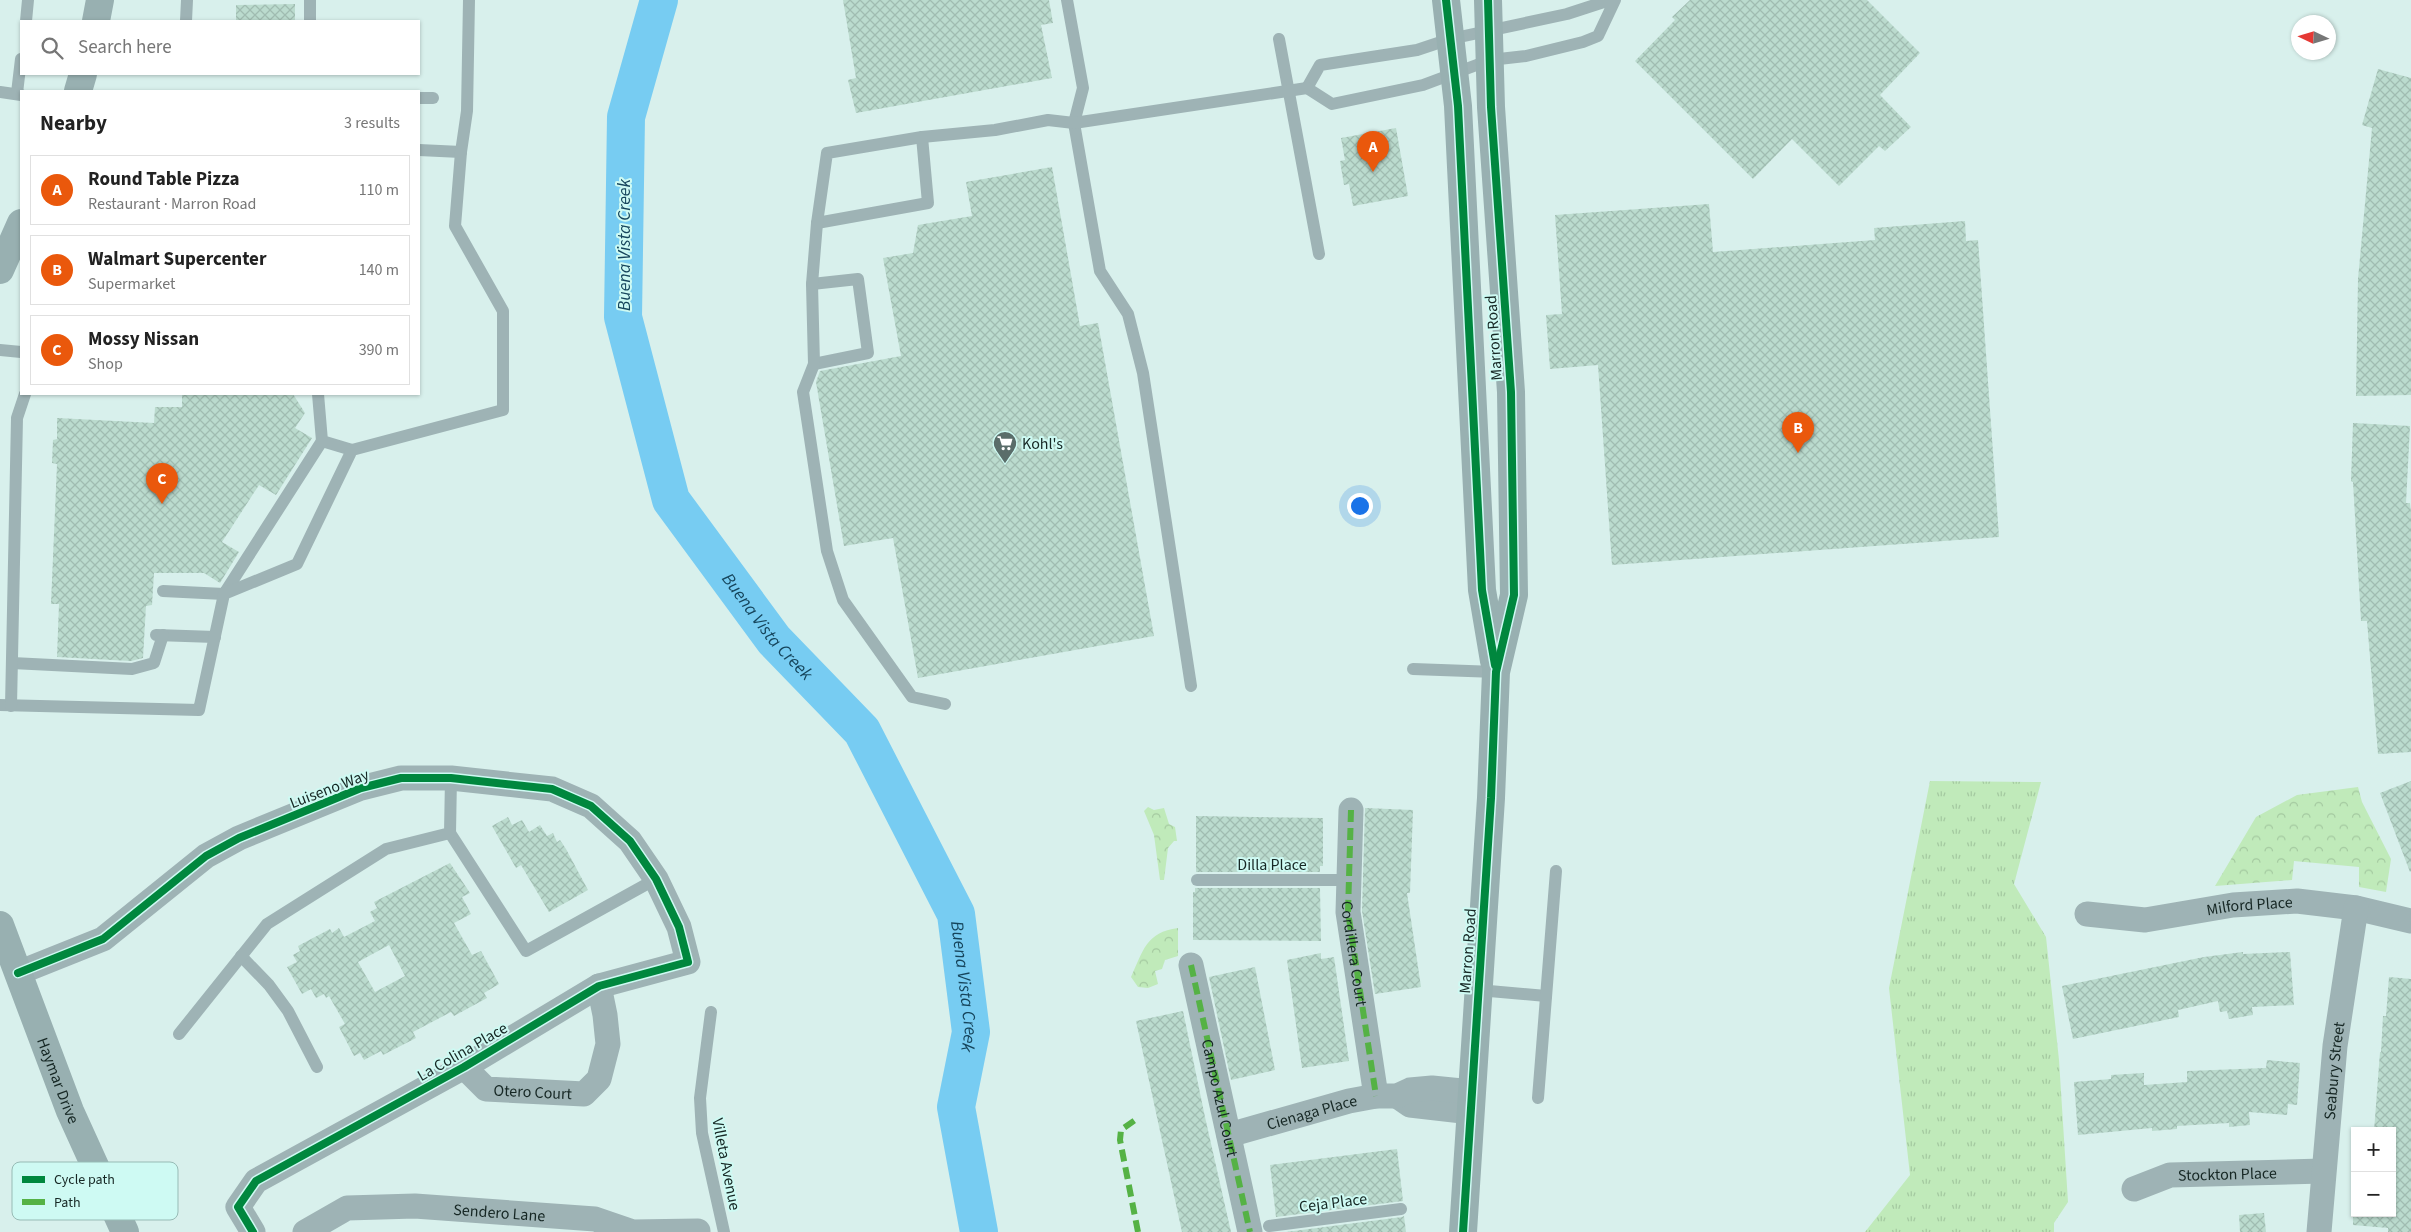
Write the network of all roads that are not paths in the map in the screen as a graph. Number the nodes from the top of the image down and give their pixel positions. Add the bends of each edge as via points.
1 (28, 0) edge
2 (100, 0) edge
3 (187, 0) edge
4 (310, 0) edge
5 (469, 0) edge
6 (1067, 0) edge
7 (1446, 0) edge
8 (1488, 0) edge
9 (1610, 0) edge
10 (1615, 0) edge
11 (26, 20) edge
12 (96, 20) edge
13 (186, 20) edge
14 (310, 20) edge
15 (1490, 30) junction
16 (1279, 39) dead end
17 (1450, 39) junction
18 (1490, 60) junction
19 (1453, 74) junction
20 (20, 75) edge
21 (82, 75) edge
22 (1307, 88) junction
23 (1288, 89) junction
24 (78, 90) edge
25 (0, 92) edge
26 (19, 94) edge
27 (420, 98) edge
28 (433, 98) dead end
29 (1074, 123) junction
30 (922, 137) junction
31 (420, 150) edge
32 (461, 152) junction
33 (816, 223) junction
34 (20, 225) edge
35 (1319, 254) dead end
36 (0, 270) edge
37 (812, 284) junction
38 (0, 350) edge
39 (20, 352) edge
40 (814, 364) junction
41 (25, 395) edge
42 (318, 395) edge
43 (322, 441) junction
44 (352, 450) junction
45 (163, 591) dead end
46 (224, 594) junction
47 (215, 637) junction
48 (12, 663) junction
49 (1413, 669) dead end
50 (1496, 672) junction
51 (1191, 686) dead end
52 (945, 704) dead end
53 (5, 706) edge
54 (451, 778) junction
55 (1351, 810) dead end
56 (450, 833) junction
57 (1556, 871) dead end
58 (656, 879) junction
59 (1197, 880) dead end
60 (1348, 880) junction
61 (2356, 908) junction
62 (2087, 914) dead end
63 (2411, 921) edge
64 (0, 925) edge
65 (241, 956) junction
66 (688, 962) joint
67 (1191, 965) dead end
68 (18, 973) junction
69 (599, 986) junction
70 (1478, 990) junction
71 (1546, 996) junction
72 (711, 1012) dead end
73 (179, 1034) dead end
74 (317, 1067) dead end
75 (464, 1067) junction
76 (1386, 1096) junction
77 (1538, 1098) dead end
78 (1471, 1102) junction
79 (1229, 1135) junction
80 (93, 1162) edge
81 (2323, 1171) junction
82 (2134, 1189) dead end
83 (1401, 1209) dead end
84 (120, 1220) edge
85 (1257, 1229) edge
86 (698, 1231) edge
87 (125, 1232) edge
88 (253, 1232) edge
89 (304, 1232) edge
90 (633, 1232) edge
91 (724, 1232) edge
92 (1463, 1232) edge
93 (2319, 1232) edge

1 - 11 lane
2 - 12 street
3 - 13 lane
4 - 14 lane
5 - 32 lane via 467,111
6 - 29 lane via 1083,88
7 - 17 street, Marron Road
8 - 15 street, Marron Road
9 - 15 lane via 1566,14
10 - 18 lane via 1598,36 1536,54
15 - 17 lane
15 - 18 street, Marron Road
16 - 23 lane
17 - 19 street, Marron Road
17 - 22 lane via 1417,50 1320,65
18 - 19 lane
18 - 50 street, Marron Road via 1511,392 1514,595
19 - 22 lane via 1423,85 1332,104
19 - 50 street, Marron Road via 1458,106 1482,590
20 - 26 lane
21 - 24 street
22 - 23 lane
23 - 29 lane
23 - 35 lane
25 - 26 lane
27 - 28 lane
29 - 30 lane via 1048,120 995,130
29 - 51 lane via 1100,271 1128,314 1143,373
30 - 33 lane via 827,153
30 - 33 lane via 928,203
31 - 32 lane
32 - 44 lane via 455,226 503,311 503,410
33 - 37 lane
34 - 36 street
37 - 40 lane
37 - 40 lane via 858,279 868,353
38 - 39 lane
40 - 52 lane via 803,392 827,551 844,600 912,697
41 - 48 lane via 17,418
42 - 43 lane
43 - 44 lane
43 - 46 lane
44 - 46 lane via 297,564
45 - 46 lane
46 - 47 lane
47 - 48 lane via 160,635 154,663 132,669
47 - 53 lane via 199,710
48 - 53 lane
49 - 50 lane
50 - 70 street, Marron Road
54 - 56 lane
54 - 58 street, Luiseno Way via 552,789 591,806 630,842
54 - 68 street, Luiseno Way via 401,778 361,788 239,838 206,856 103,939
55 - 60 street, Cordillera Court
56 - 58 lane via 526,952
56 - 65 lane via 386,848 267,924
57 - 71 lane
58 - 66 street, Luiseno Way via 679,927
59 - 60 lane, Dilla Place
60 - 76 street, Cordillera Court via 1348,912
61 - 62 street, Milford Place via 2297,900 2233,905 2145,920
61 - 63 street, Milford Place
61 - 81 street, Seabury Street via 2335,1046
64 - 68 street, Haymar Drive
65 - 73 lane
65 - 74 lane via 270,985 288,1011
66 - 69 street, La Colina Place
67 - 79 street, Campo Azul Court
68 - 80 street, Haymar Drive via 70,1111
69 - 75 street, La Colina Place
69 - 75 street, Otero Court via 608,1044 599,1078 584,1094 486,1089
70 - 71 lane
70 - 78 street, Marron Road
71 - 77 lane
72 - 91 lane, Villeta Avenue via 700,1098 702,1133
75 - 88 street, La Colina Place via 256,1181 238,1207
76 - 78 street, Cienaga Place via 1410,1090 1437,1089
76 - 79 street, Cienaga Place via 1349,1101
78 - 92 street, Marron Road
79 - 85 street, Campo Azul Court
81 - 82 street, Stockton Place via 2170,1175
81 - 93 street, Seabury Street
83 - 85 lane, Ceja Place
84 - 87 street, Haymar Drive
86 - 90 street, Sendero Lane
89 - 90 street, Sendero Lane via 347,1208 415,1206 595,1219

